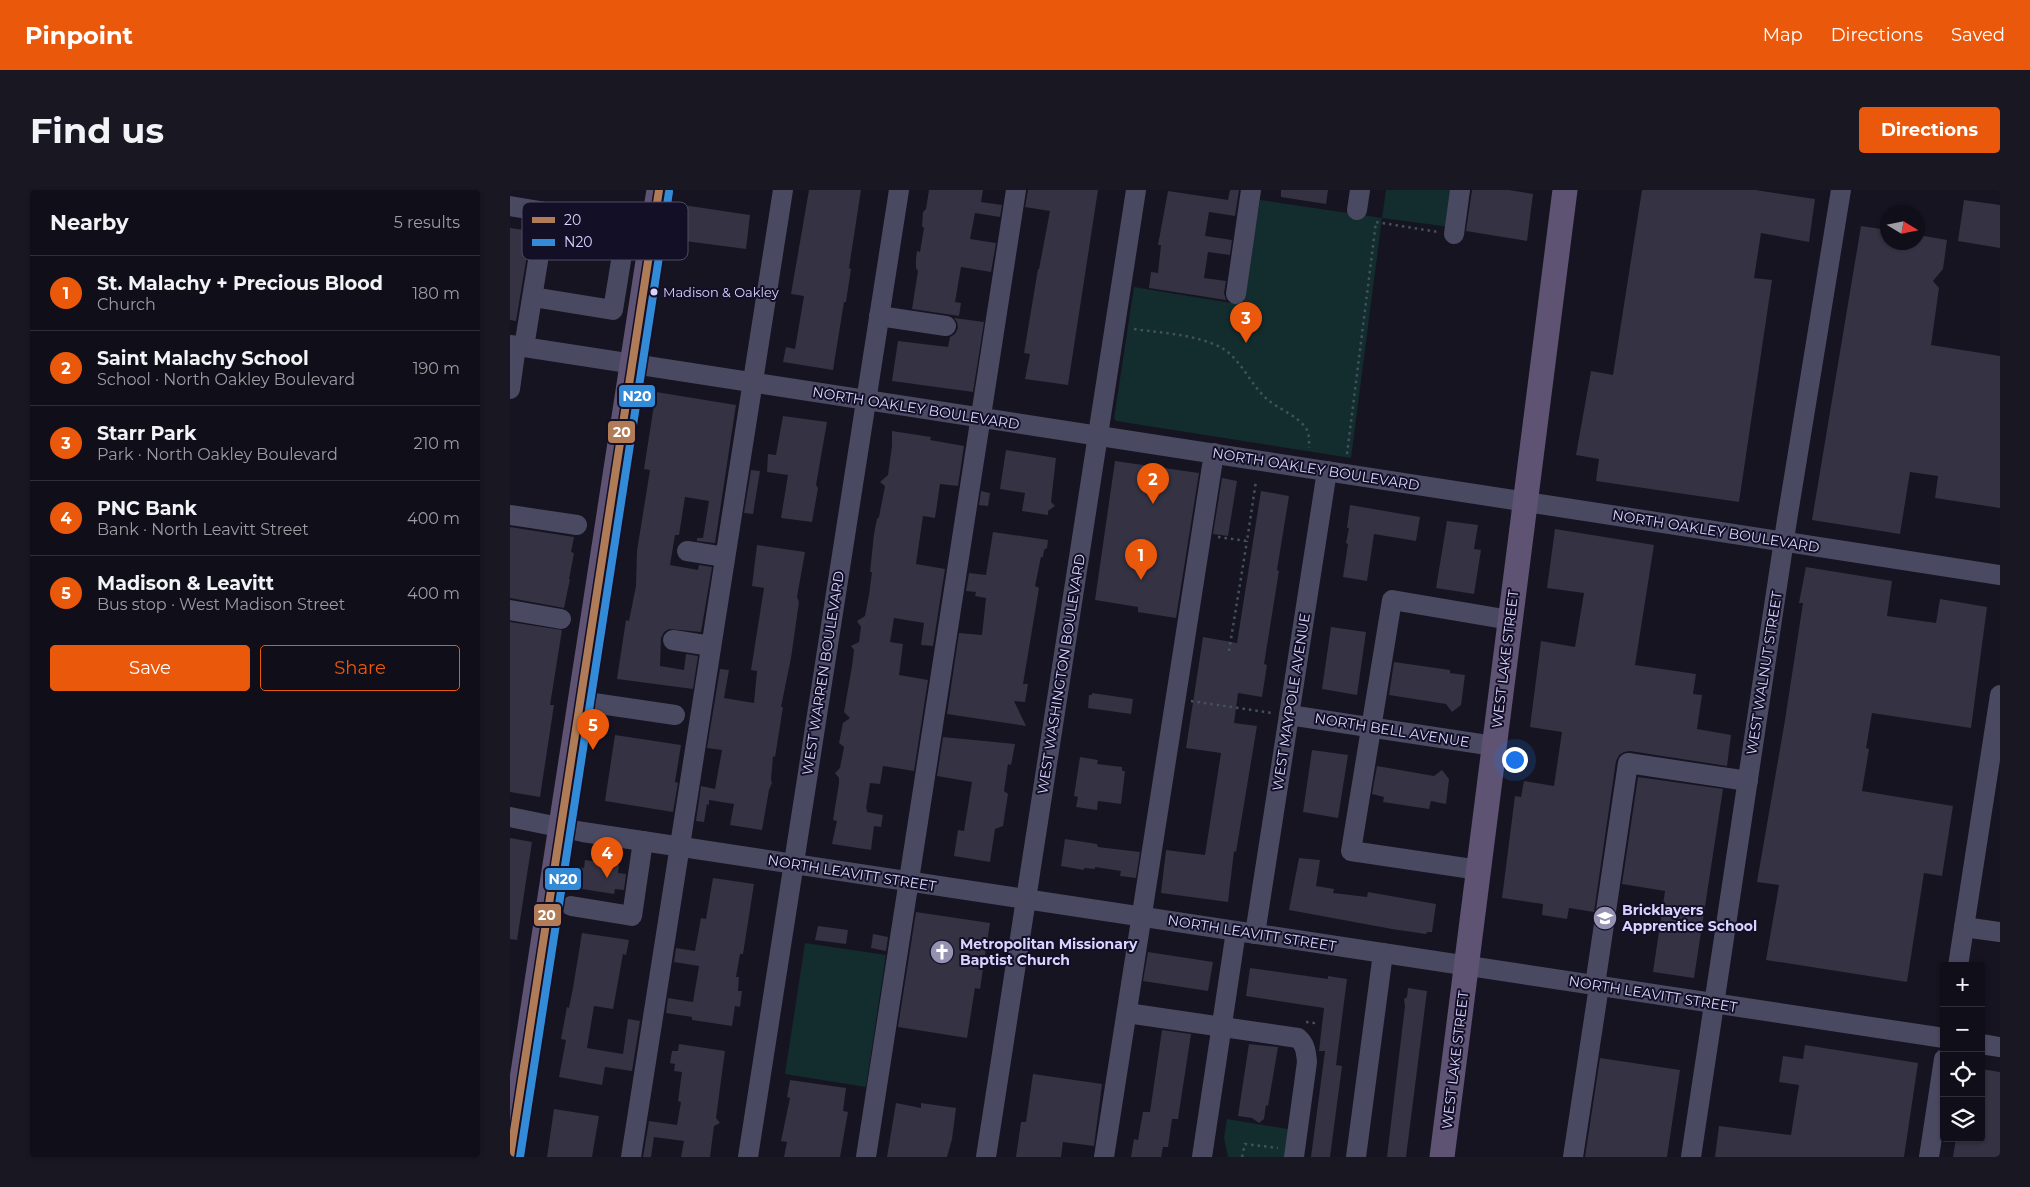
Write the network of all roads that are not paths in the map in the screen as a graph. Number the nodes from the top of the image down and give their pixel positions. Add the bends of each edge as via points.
1 (783, 190) edge
2 (899, 190) edge
3 (1016, 190) edge
4 (1136, 190) edge
5 (1251, 190) edge
6 (1360, 190) edge
7 (1460, 190) edge
8 (1565, 190) edge
9 (1841, 190) edge
10 (1358, 210) dead end
11 (1454, 234) road end
12 (538, 260) edge
13 (621, 260) edge
14 (648, 260) edge
15 (1236, 294) dead end
16 (532, 297) junction
17 (879, 316) junction
18 (946, 326) dead end
19 (517, 346) edge
20 (632, 364) junction
21 (753, 383) junction
22 (510, 389) edge
23 (866, 400) junction
24 (980, 418) junction
25 (1098, 435) junction
26 (1214, 453) junction
27 (1327, 470) junction
28 (1525, 502) junction
29 (510, 515) edge
30 (577, 525) dead end
31 (1784, 542) junction
32 (687, 550) dead end
33 (725, 558) junction
34 (2000, 575) edge
35 (510, 610) edge
36 (562, 619) dead end
37 (1510, 620) junction
38 (673, 640) dead end
39 (711, 646) junction
40 (2000, 696) edge
41 (580, 701) junction
42 (675, 715) dead end
43 (1289, 715) junction
44 (1371, 727) junction
45 (1494, 746) junction
46 (1995, 757) edge
47 (1748, 781) junction
48 (1991, 808) edge
49 (510, 817) edge
50 (561, 826) junction
51 (643, 841) junction
52 (680, 846) junction
53 (794, 864) junction
54 (1479, 870) junction
55 (908, 881) junction
56 (1026, 899) junction
57 (571, 906) dead end
58 (1142, 916) junction
59 (1964, 927) junction
60 (1246, 932) junction
61 (2000, 932) edge
62 (1383, 953) junction
63 (1959, 962) edge
64 (1466, 966) junction
65 (1597, 986) junction
66 (1714, 1003) junction
67 (1127, 1012) junction
68 (1222, 1027) junction
69 (1940, 1037) edge
70 (1985, 1045) edge
71 (2000, 1047) edge
72 (1940, 1084) edge
73 (510, 1157) edge
74 (631, 1157) edge
75 (748, 1157) edge
76 (866, 1157) edge
77 (986, 1157) edge
78 (1104, 1157) edge
79 (1202, 1157) edge
80 (1294, 1157) edge
81 (1356, 1157) edge
82 (1442, 1157) edge
83 (1573, 1157) edge
84 (1691, 1157) edge
85 (1928, 1157) edge

1 - 21 street
2 - 17 street, WEST WARREN BOULEVARD
3 - 24 street
4 - 25 street, WEST WASHINGTON BOULEVARD
5 - 15 street
6 - 10 street
7 - 11 street
8 - 28 main road, WEST LAKE STREET
9 - 31 street, WEST WALNUT STREET
12 - 16 street
13 - 16 street via 613,310
14 - 20 main road
16 - 19 street
17 - 18 street
17 - 23 street, WEST WARREN BOULEVARD
19 - 20 street, NORTH OAKLEY BOULEVARD
19 - 22 street
20 - 21 street, NORTH OAKLEY BOULEVARD
20 - 41 main road
21 - 23 street, NORTH OAKLEY BOULEVARD
21 - 33 street
23 - 24 street, NORTH OAKLEY BOULEVARD
23 - 53 street, WEST WARREN BOULEVARD
24 - 25 street, NORTH OAKLEY BOULEVARD
24 - 55 street
25 - 26 street, NORTH OAKLEY BOULEVARD
25 - 56 street, WEST WASHINGTON BOULEVARD
26 - 27 street, NORTH OAKLEY BOULEVARD
26 - 58 street
27 - 28 street, NORTH OAKLEY BOULEVARD
27 - 43 street, WEST MAYPOLE AVENUE
28 - 31 street, NORTH OAKLEY BOULEVARD
28 - 37 main road, WEST LAKE STREET
29 - 30 street
31 - 34 street, NORTH OAKLEY BOULEVARD
31 - 47 street, WEST WALNUT STREET
32 - 33 street
33 - 39 street
35 - 36 street
37 - 44 street via 1392,600
37 - 45 main road, WEST LAKE STREET
38 - 39 street
39 - 52 street
40 - 46 street
41 - 42 street
41 - 50 main road
43 - 44 street, NORTH BELL AVENUE
43 - 60 street, WEST MAYPOLE AVENUE
44 - 45 street, NORTH BELL AVENUE
44 - 54 street via 1351,851
45 - 54 main road, WEST LAKE STREET
46 - 48 street
47 - 65 street via 1628,763
47 - 66 street, WEST WALNUT STREET
48 - 59 street
49 - 50 street, NORTH LEAVITT STREET
50 - 51 street, NORTH LEAVITT STREET
50 - 73 main road
51 - 52 street, NORTH LEAVITT STREET
51 - 57 street via 632,916
52 - 53 street, NORTH LEAVITT STREET
52 - 74 street
53 - 55 street, NORTH LEAVITT STREET
53 - 75 street, WEST WARREN BOULEVARD
54 - 64 main road, WEST LAKE STREET
55 - 56 street, NORTH LEAVITT STREET
55 - 76 street
56 - 58 street, NORTH LEAVITT STREET
56 - 77 street, WEST WASHINGTON BOULEVARD
58 - 60 street, NORTH LEAVITT STREET
58 - 67 street
59 - 61 street
59 - 63 street
60 - 62 street, NORTH LEAVITT STREET
60 - 68 street, WEST MAYPOLE AVENUE
62 - 64 street, NORTH LEAVITT STREET
62 - 81 street
64 - 65 street, NORTH LEAVITT STREET
64 - 82 main road, WEST LAKE STREET
65 - 66 street, NORTH LEAVITT STREET
65 - 83 street
66 - 69 street, NORTH LEAVITT STREET
66 - 84 street, WEST WALNUT STREET
67 - 68 street
67 - 78 street
68 - 79 street, WEST MAYPOLE AVENUE
68 - 80 street via 1288,1036 1303,1043 1307,1062
70 - 71 street
72 - 85 street

